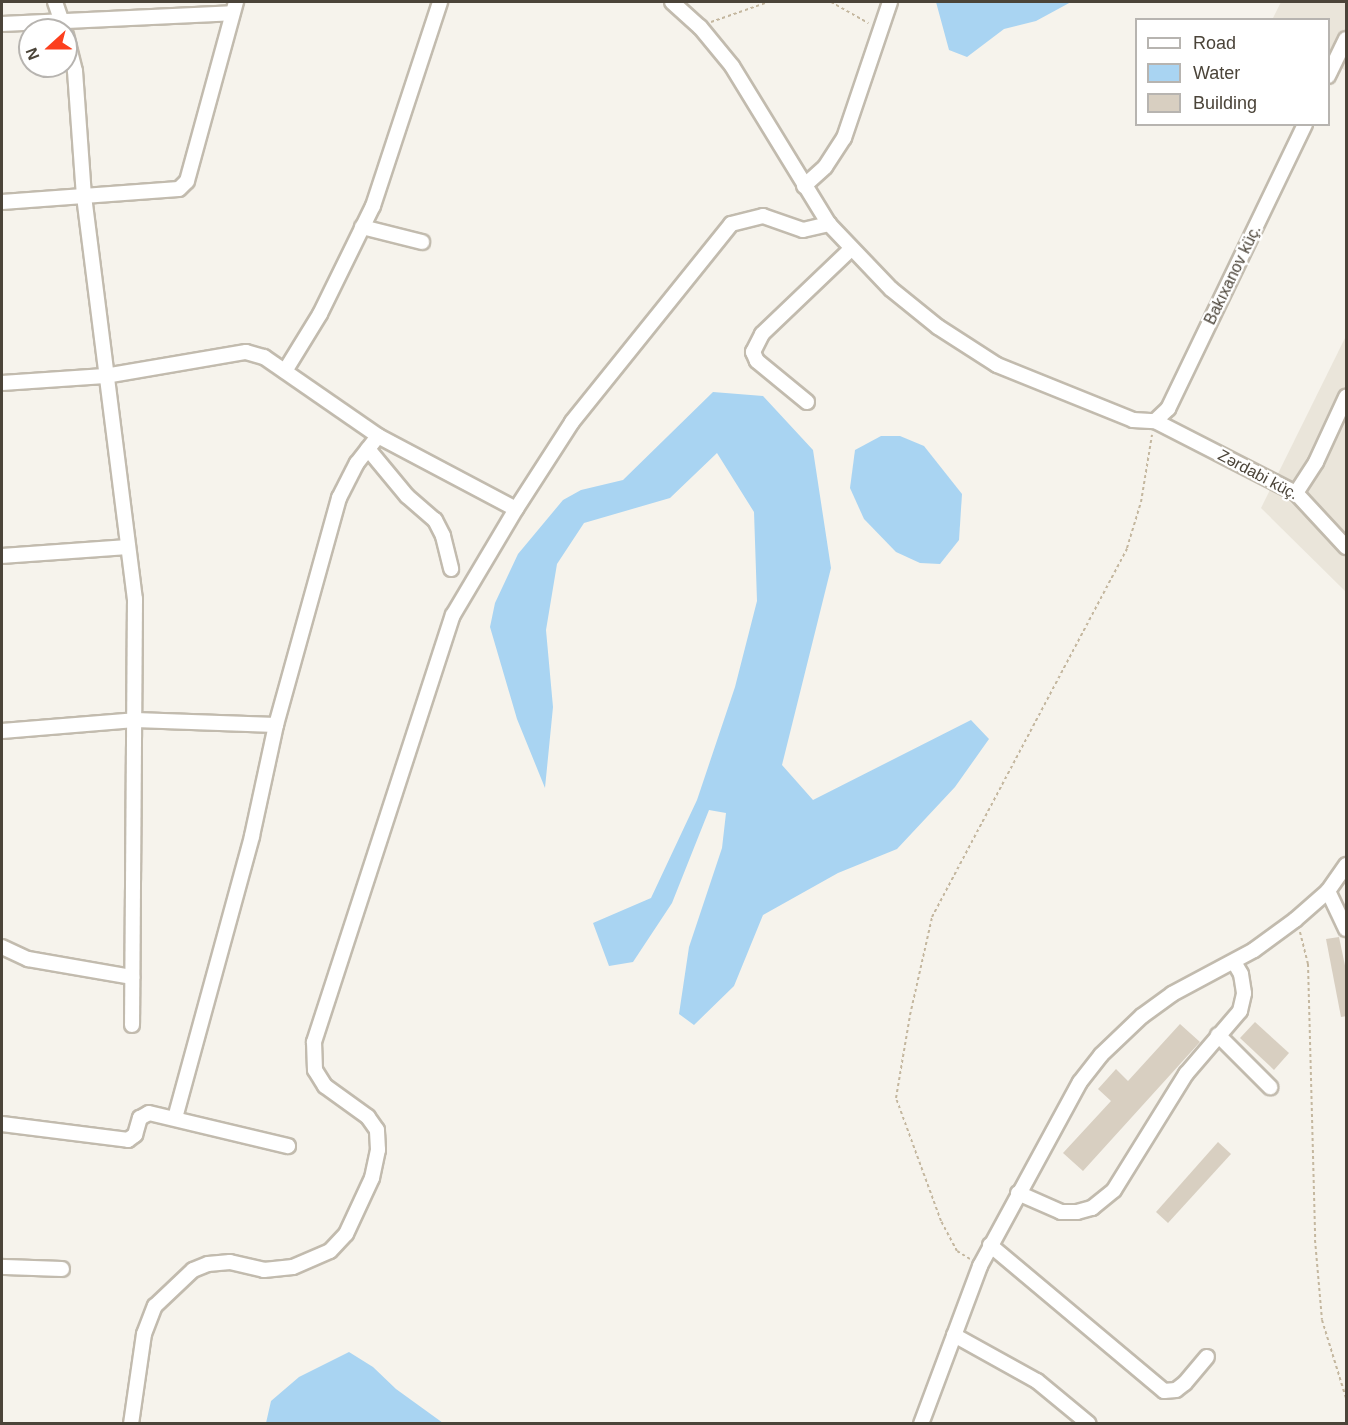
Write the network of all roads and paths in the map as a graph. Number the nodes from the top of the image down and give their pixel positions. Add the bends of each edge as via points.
1 (56, 2) edge
2 (440, 2) edge
3 (672, 2) edge
4 (768, 2) edge
5 (831, 2) edge
6 (890, 2) edge
7 (234, 7) edge
8 (60, 18) edge
9 (78, 23) edge
10 (2, 24) edge
11 (18, 24) edge
12 (700, 27) junction
13 (878, 29) junction
14 (1347, 39) edge
15 (1330, 74) edge
16 (76, 78) edge
17 (1304, 126) edge
18 (804, 186) junction
19 (84, 196) junction
20 (2, 202) edge
21 (829, 224) junction
22 (362, 227) junction
23 (422, 242) dead end
24 (850, 250) junction
25 (285, 371) junction
26 (105, 376) junction
27 (2, 383) edge
28 (1347, 397) edge
29 (807, 402) dead end
30 (1155, 421) junction
31 (378, 436) junction
32 (368, 449) junction
33 (1296, 493) junction
34 (516, 509) junction
35 (128, 547) junction
36 (1347, 547) edge
37 (2, 556) edge
38 (451, 569) dead end
39 (135, 720) junction
40 (276, 724) junction
41 (2, 731) edge
42 (1347, 865) edge
43 (1328, 891) junction
44 (1295, 920) junction
45 (1347, 929) edge
46 (2, 947) edge
47 (1233, 962) junction
48 (132, 977) junction
49 (132, 1025) dead end
50 (1218, 1035) junction
51 (1270, 1087) dead end
52 (175, 1118) junction
53 (2, 1124) edge
54 (288, 1146) dead end
55 (1018, 1192) junction
56 (990, 1245) junction
57 (980, 1266) junction
58 (2, 1267) edge
59 (63, 1269) dead end
60 (954, 1335) junction
61 (1207, 1357) dead end
62 (1347, 1398) edge
63 (923, 1423) edge
64 (131, 1424) edge
65 (1089, 1424) edge

1 - 8 street
2 - 22 street via 373,206
3 - 12 street, Zərdabi küç.
4 - 12 path
5 - 13 path
6 - 13 street
7 - 9 street
7 - 19 street via 187,181 179,189 168,191
10 - 11 street
12 - 18 street, Zərdabi küç. via 732,66
13 - 18 street via 844,138 825,167
14 - 15 street
16 - 19 street
17 - 30 street, Bakıxanov küç. via 1174,398
18 - 21 street, Zərdabi küç.
19 - 20 street
19 - 26 street
21 - 24 street, Zərdabi küç.
21 - 34 street via 803,230 763,216 749,216 731,224 572,422
22 - 23 street
22 - 25 street via 320,314
24 - 29 street via 762,334 753,352 757,361
24 - 30 street, Zərdabi küç. via 891,289 970,350 1033,381 1133,420
25 - 26 street via 264,357 246,352
25 - 31 street
26 - 27 street
26 - 35 street
28 - 33 street via 1316,462
30 - 33 street, Zərdabi küç.
30 - 57 path via 1141,502 1127,548 932,917 910,1015 896,1098 957,1251
31 - 32 street
31 - 34 street
32 - 38 street via 407,496 435,520
32 - 40 street via 339,498
33 - 36 street, Zərdabi küç.
34 - 64 street via 453,615 314,1042 315,1070 325,1086 368,1117 377,1130 378,1150 372,1178 346,1234 330,1251 293,1267 264,1270 230,1262 208,1264 193,1270 155,1306 144,1334
35 - 37 street
35 - 39 street via 135,599
39 - 40 street
39 - 41 street
39 - 48 street
40 - 52 street via 252,836
42 - 43 street
43 - 44 street
43 - 45 street
44 - 47 street
44 - 62 path via 1308,964 1315,1240 1322,1320
46 - 48 street via 28,959
47 - 50 street via 1241,974 1244,993 1240,1011
47 - 55 street via 1172,994 1101,1055 1080,1082
48 - 49 street
50 - 51 street
50 - 55 street via 1186,1074 1129,1170 1092,1208 1060,1212
52 - 53 street via 149,1113 140,1118 135,1135 128,1140
52 - 54 street
55 - 56 street
56 - 57 street
56 - 61 street via 1164,1390 1176,1390
57 - 60 street
58 - 59 street
60 - 63 street
60 - 65 street via 1037,1381

